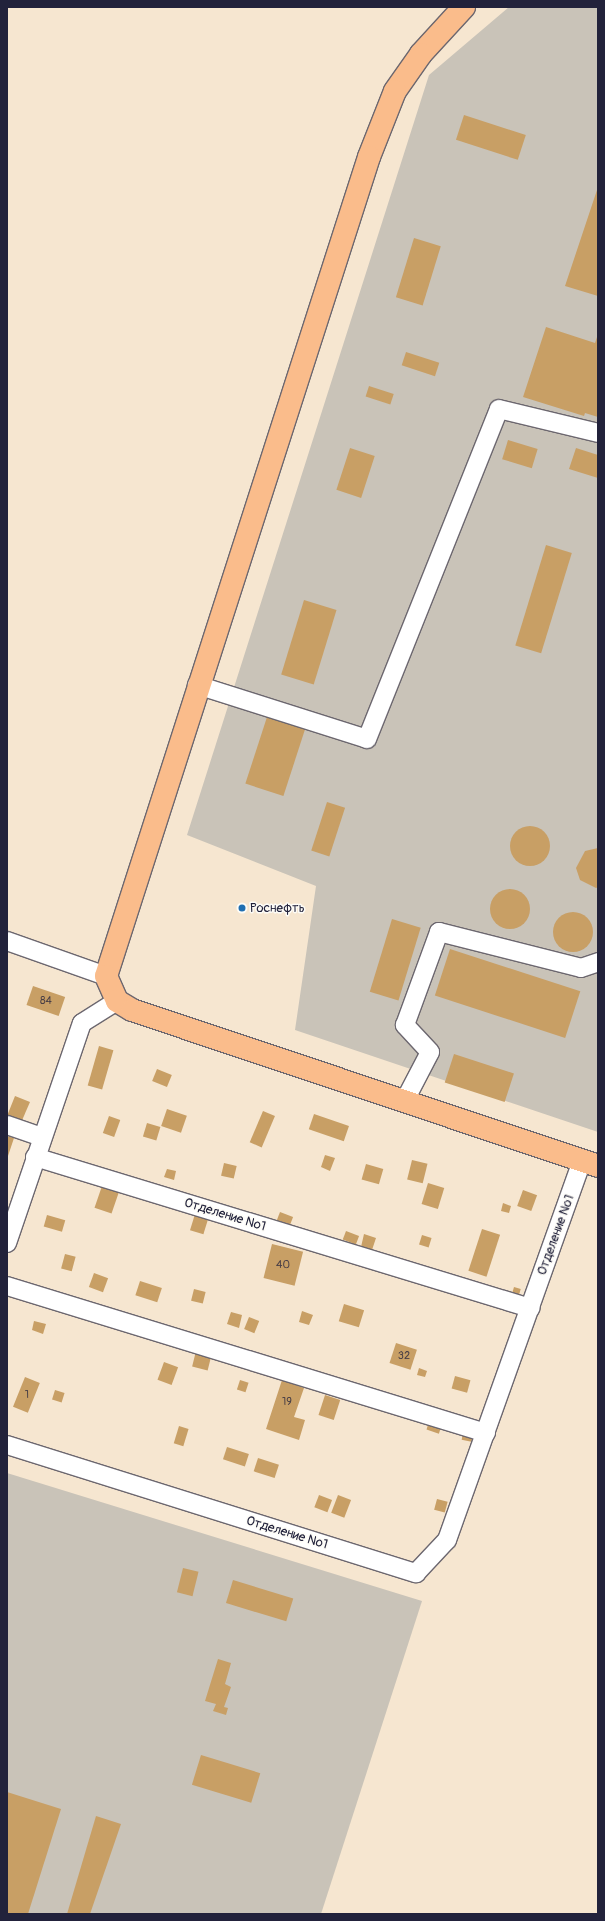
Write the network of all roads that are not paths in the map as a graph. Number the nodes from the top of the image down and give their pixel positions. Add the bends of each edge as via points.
1 (464, 7) edge
2 (598, 433) edge
3 (197, 685) junction
4 (8, 943) edge
5 (598, 962) edge
6 (106, 976) junction
7 (117, 1001) junction
8 (404, 1102) junction
9 (7, 1125) edge
10 (42, 1138) junction
11 (36, 1158) junction
12 (590, 1164) edge
13 (10, 1224) edge
14 (7, 1243) edge
15 (7, 1286) edge
16 (530, 1308) junction
17 (486, 1433) junction
18 (7, 1445) edge

1 - 3 main road via 421,54 395,91 377,135
2 - 3 street via 499,409 368,739
3 - 6 main road
4 - 6 street
5 - 8 street via 581,968 439,932 406,1025 430,1052
6 - 7 main road
7 - 8 main road via 132,1010
7 - 10 street via 82,1023
8 - 12 main road
9 - 10 street
10 - 11 street
11 - 13 street
11 - 16 street, Отделение №1
12 - 16 street, Отделение №1
13 - 14 street
15 - 17 street
16 - 17 street, Отделение №1
17 - 18 street, Отделение №1 via 447,1540 416,1573

